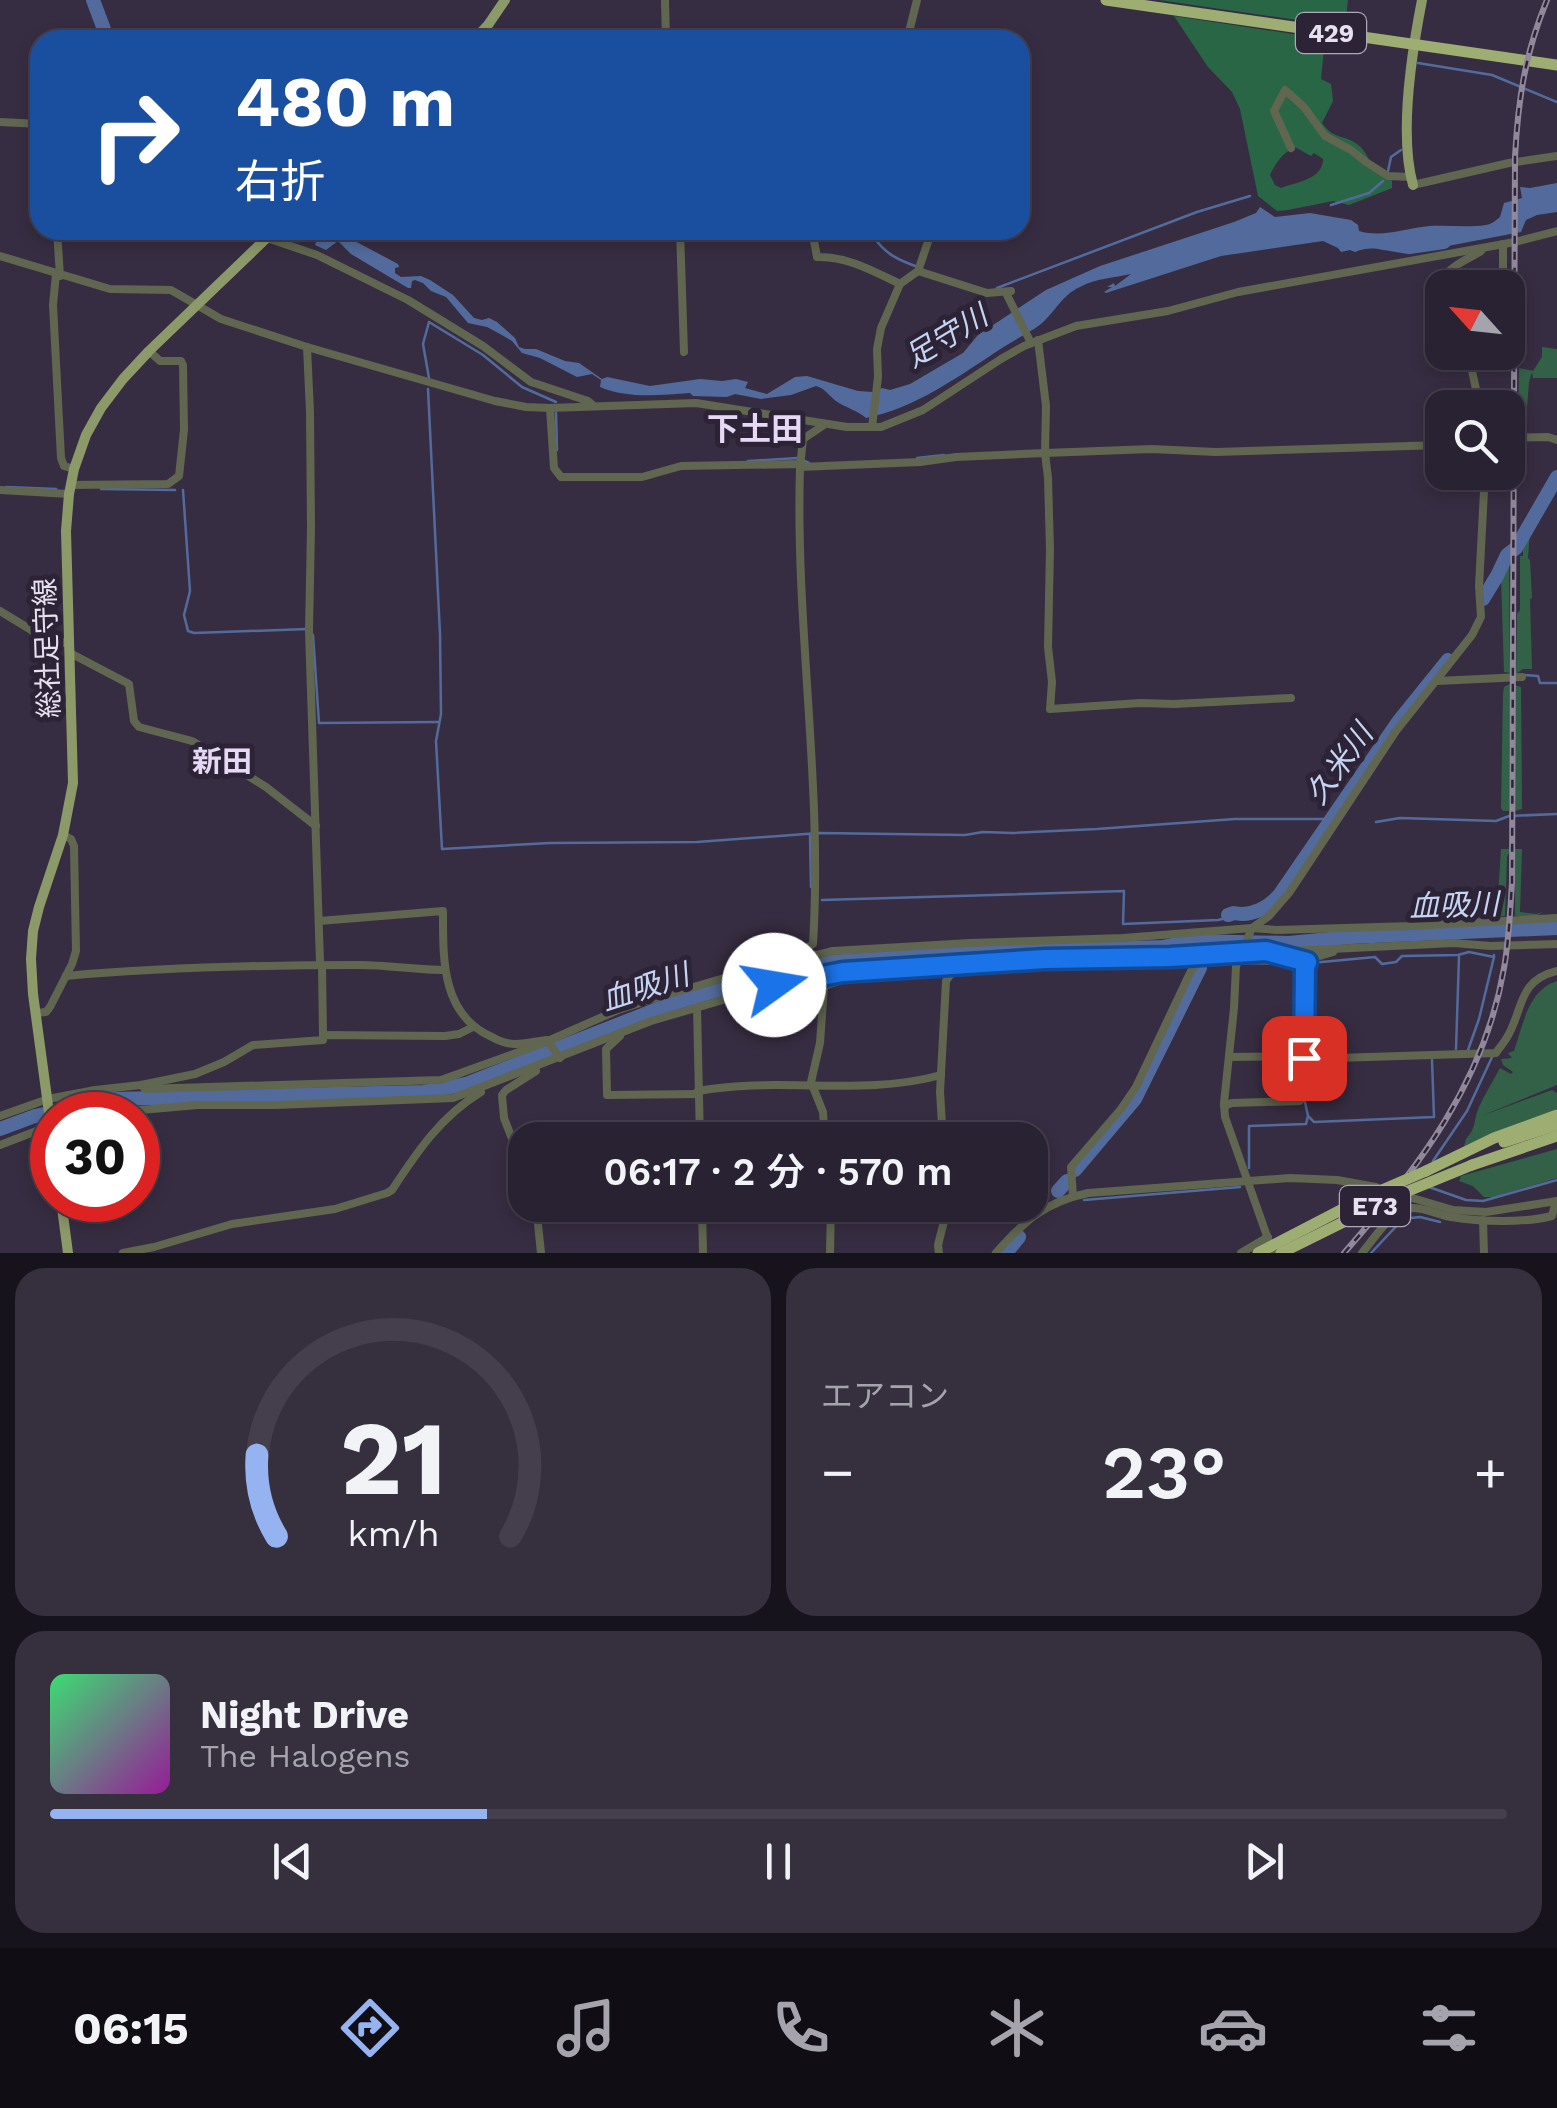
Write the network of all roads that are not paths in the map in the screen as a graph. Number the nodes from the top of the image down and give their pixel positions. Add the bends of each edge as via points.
1 (505, 0) edge
2 (665, 0) edge
3 (918, 0) edge
4 (1106, 0) edge
5 (1422, 0) edge
6 (483, 30) edge
7 (666, 30) edge
8 (910, 30) edge
9 (1415, 45) junction
10 (1557, 66) edge
11 (0, 122) edge
12 (30, 124) edge
13 (1291, 148) dead end
14 (1557, 156) edge
15 (1412, 181) junction
16 (1557, 231) edge
17 (57, 240) edge
18 (265, 240) edge
19 (284, 240) edge
20 (680, 240) edge
21 (813, 240) edge
22 (928, 240) edge
23 (1504, 244) junction
24 (1486, 248) junction
25 (0, 256) edge
26 (918, 269) junction
27 (1449, 270) edge
28 (1503, 270) edge
29 (58, 275) junction
30 (900, 284) junction
31 (195, 306) junction
32 (1033, 341) junction
33 (307, 348) junction
34 (149, 351) junction
35 (684, 352) dead end
36 (594, 406) junction
37 (550, 408) junction
38 (826, 424) junction
39 (872, 425) junction
40 (1525, 438) edge
41 (1557, 440) edge
42 (1425, 446) edge
43 (1045, 451) junction
44 (801, 463) junction
45 (74, 469) junction
46 (0, 490) edge
47 (69, 490) junction
48 (1484, 490) edge
49 (0, 611) edge
50 (70, 649) junction
51 (1522, 677) dead end
52 (1436, 681) junction
53 (1291, 698) dead end
54 (316, 826) junction
55 (63, 834) junction
56 (1557, 918) edge
57 (319, 921) junction
58 (1250, 931) junction
59 (1557, 944) edge
60 (1336, 948) junction
61 (1242, 951) junction
62 (1266, 951) junction
63 (984, 962) junction
64 (1307, 962) junction
65 (786, 964) junction
66 (322, 966) junction
67 (445, 970) junction
68 (872, 970) junction
69 (1557, 971) edge
70 (66, 976) junction
71 (791, 981) junction
72 (824, 986) junction
73 (697, 1008) junction
74 (36, 1013) junction
75 (473, 1027) junction
76 (626, 1030) junction
77 (323, 1035) junction
78 (548, 1041) junction
79 (558, 1056) junction
80 (1304, 1057) junction
81 (1229, 1058) junction
82 (543, 1064) junction
83 (942, 1075) junction
84 (492, 1084) junction
85 (141, 1085) junction
86 (812, 1086) junction
87 (47, 1092) edge
88 (87, 1092) edge
89 (698, 1092) junction
90 (1224, 1106) junction
91 (30, 1107) edge
92 (160, 1108) edge
93 (1557, 1115) edge
94 (0, 1116) edge
95 (699, 1122) edge
96 (824, 1122) edge
97 (942, 1122) edge
98 (1557, 1125) edge
99 (508, 1128) edge
100 (30, 1132) edge
101 (1557, 1136) edge
102 (0, 1144) edge
103 (1471, 1156) junction
104 (1248, 1182) junction
105 (1376, 1187) dead end
106 (1073, 1196) junction
107 (1410, 1197) dead end
108 (1557, 1201) edge
109 (1483, 1220) junction
110 (64, 1222) edge
111 (538, 1222) edge
112 (702, 1222) edge
113 (831, 1222) edge
114 (944, 1222) edge
115 (1268, 1237) junction
116 (68, 1253) edge
117 (123, 1253) edge
118 (541, 1253) edge
119 (703, 1253) edge
120 (830, 1253) edge
121 (939, 1253) edge
122 (996, 1253) edge
123 (1241, 1253) edge
124 (1258, 1253) edge
125 (1273, 1253) edge
126 (1281, 1253) edge
127 (1362, 1253) edge
128 (1484, 1253) edge

1 - 6 main road
2 - 7 street
3 - 8 street
4 - 9 highway, 429
5 - 9 main road
9 - 10 highway, 429
9 - 15 main road via 1408,109
11 - 12 street
13 - 15 street via 1274,111 1285,90 1324,136 1388,176
14 - 15 street
16 - 23 street
17 - 29 street
18 - 31 main road, 総社足守線
19 - 36 street via 408,300 531,382
20 - 35 street
21 - 30 street via 816,257 834,256
22 - 26 street
23 - 24 street
23 - 28 street
24 - 27 street
24 - 32 street via 1238,292
25 - 29 street
26 - 30 street
26 - 32 street via 987,293 1008,293
29 - 31 street via 110,290 172,290
29 - 45 street via 53,305 61,458
30 - 39 street via 880,328
31 - 33 street
31 - 34 main road, 総社足守線
32 - 39 street via 922,410
32 - 43 street via 1046,406
33 - 37 street via 496,402
33 - 54 street
34 - 45 main road, 総社足守線 via 100,408
34 - 47 street via 160,362 183,364 179,476 168,484
36 - 37 street
36 - 38 street via 696,403
37 - 44 street via 554,468 561,478
38 - 39 street
38 - 44 street via 803,439
40 - 41 street
42 - 43 street
43 - 44 street
43 - 53 street via 1050,709
44 - 65 street via 816,898 813,944
45 - 47 main road, 総社足守線
46 - 47 street
47 - 50 main road, 総社足守線
48 - 52 street via 1482,616
49 - 50 street
50 - 54 street via 129,684 138,728 192,740
50 - 55 main road, 総社足守線 via 74,771
51 - 52 street
52 - 58 street via 1396,730 1289,894
54 - 57 street
55 - 70 street via 74,846 76,920 76,951
55 - 74 main road, 総社足守線 via 34,931
56 - 58 street
57 - 66 street
57 - 67 street via 442,911
58 - 61 street
58 - 65 street via 833,951
59 - 60 street
60 - 62 street
60 - 64 street
61 - 62 street
61 - 63 street
61 - 81 street
61 - 106 street via 1191,970 1136,1087 1071,1167
62 - 64 street
63 - 68 street
63 - 83 street via 946,981
64 - 80 street
65 - 71 street
65 - 78 street via 656,998
66 - 67 street
66 - 70 street
66 - 77 street
67 - 75 street
68 - 71 street
68 - 72 street
69 - 80 street via 1528,988 1496,1053
70 - 74 street via 50,1008
71 - 72 street
71 - 73 street
72 - 86 street
73 - 76 street
73 - 89 street
74 - 87 main road, 総社足守線
75 - 77 street via 445,1036
75 - 78 street via 514,1044
76 - 79 street
76 - 89 street via 606,1049 607,1094
77 - 85 street via 253,1045 195,1074
78 - 79 street
78 - 85 street via 441,1080
79 - 82 street
80 - 81 street
80 - 90 street via 1300,1101
81 - 90 street
82 - 84 street
82 - 99 street via 502,1095
83 - 86 street via 885,1086
83 - 97 street
84 - 92 street via 444,1100
84 - 117 street via 455,1109 387,1193
85 - 88 street
86 - 89 street
86 - 96 street
89 - 95 street
90 - 104 street
91 - 94 street
93 - 103 highway via 1506,1133
98 - 103 highway, E73
100 - 102 street
101 - 103 highway, E73
103 - 124 highway, E73, bridge via 1368,1196
103 - 126 highway, E73, bridge
104 - 105 street via 1312,1178
104 - 106 street
104 - 115 street
106 - 122 street via 1035,1214
107 - 108 street via 1486,1212
108 - 109 street via 1548,1217
109 - 127 street via 1406,1209
109 - 128 street
110 - 116 main road
111 - 118 street
112 - 119 street
113 - 120 street
114 - 121 street
115 - 123 street
115 - 125 street

